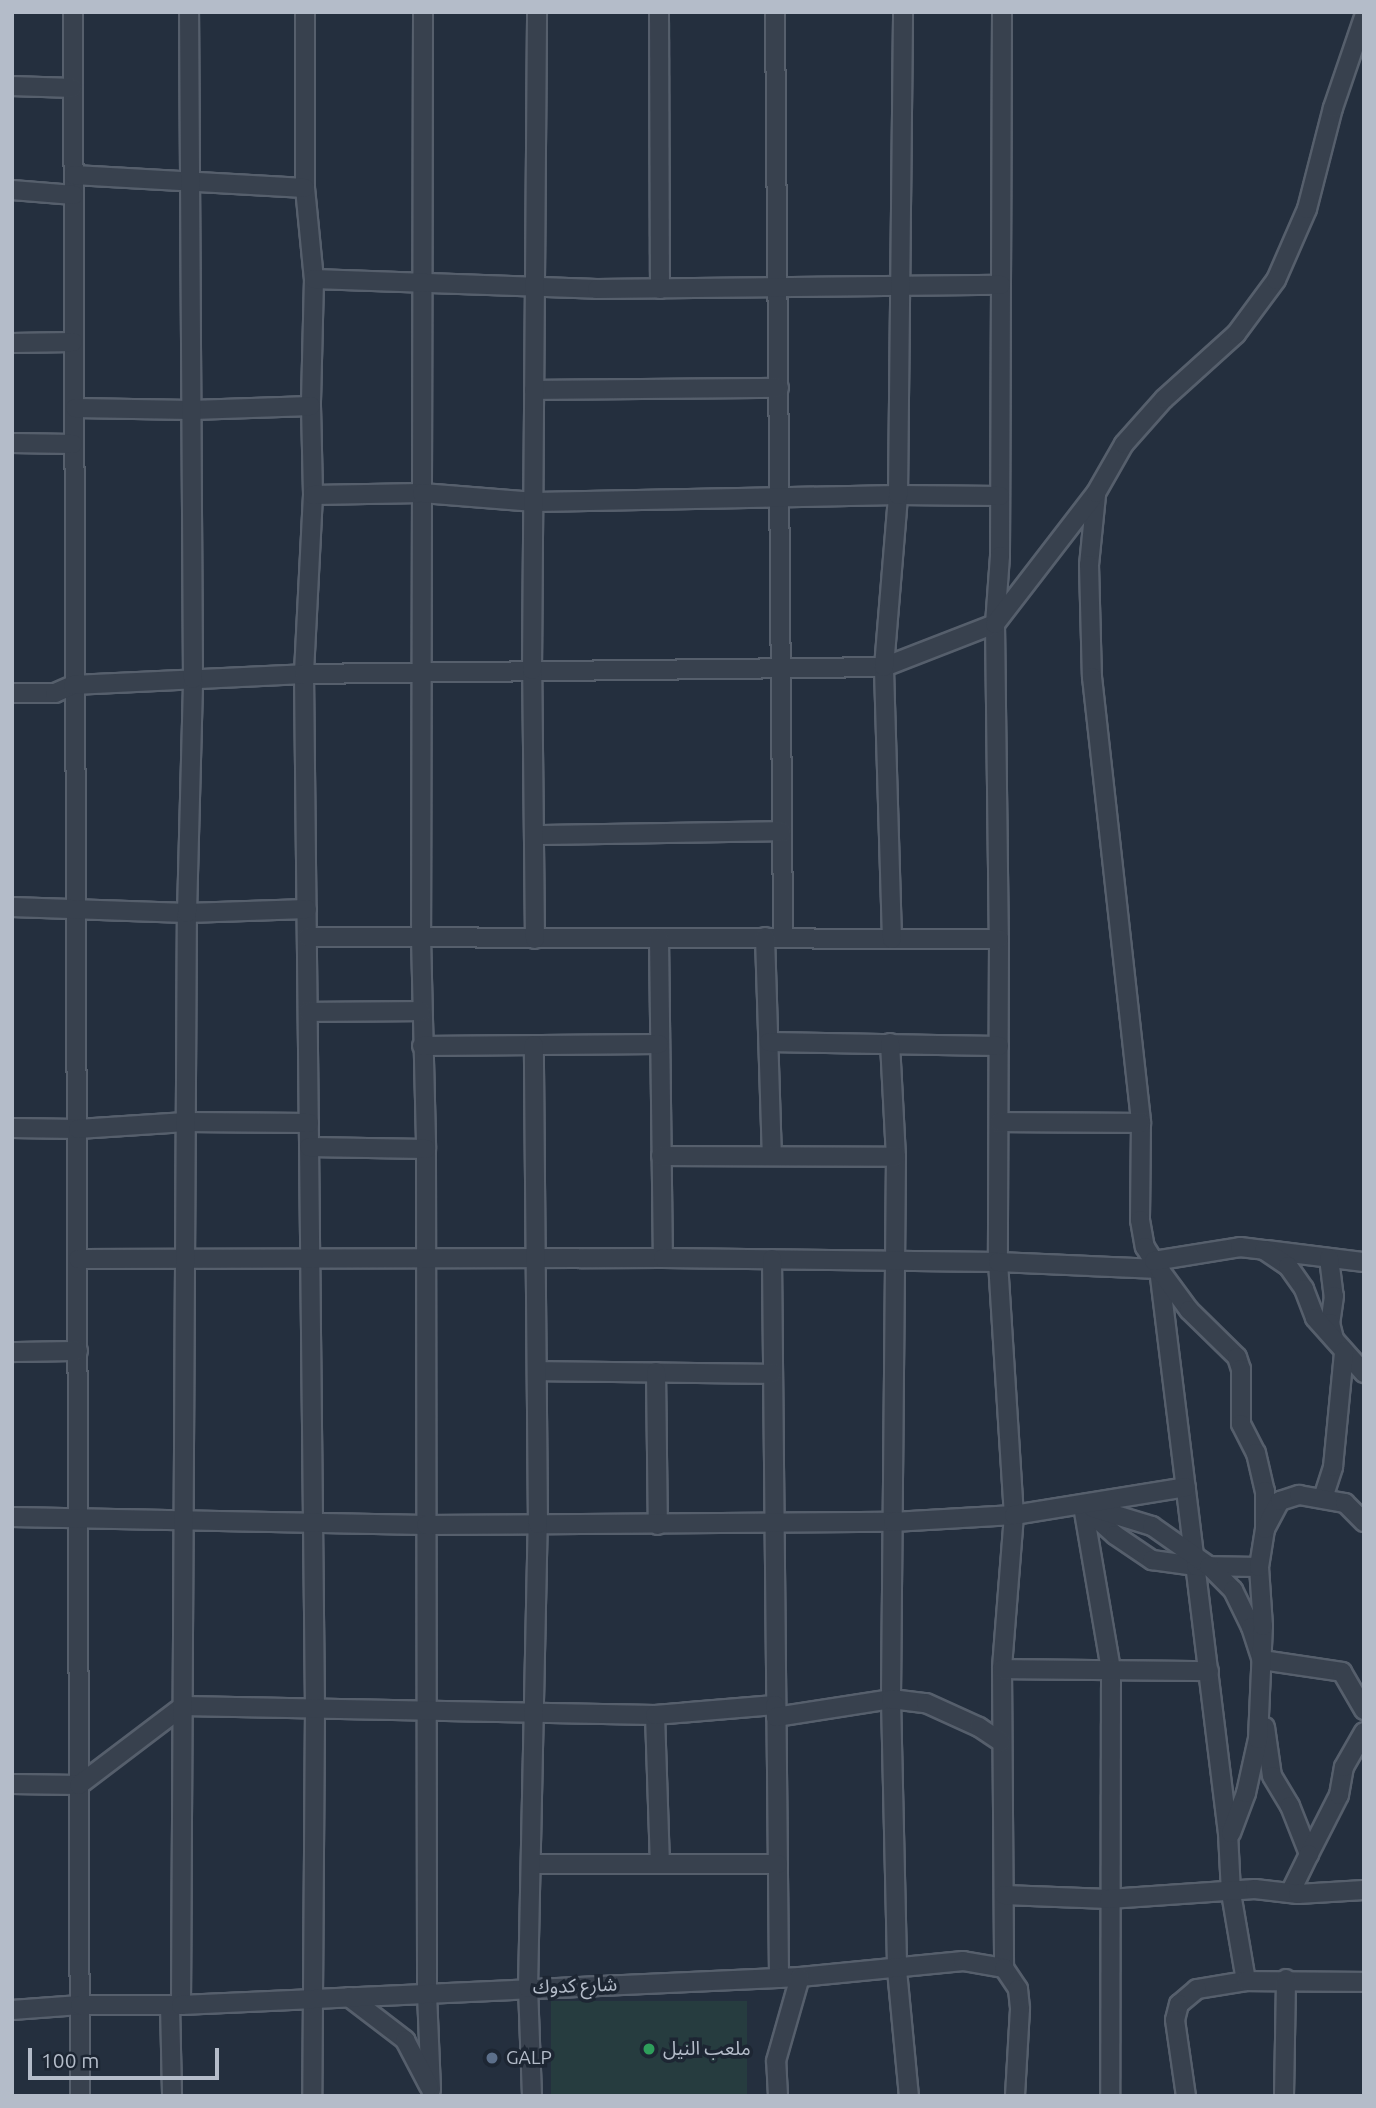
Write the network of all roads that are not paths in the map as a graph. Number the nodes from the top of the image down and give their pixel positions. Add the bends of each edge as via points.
1 (73, 12) edge
2 (189, 12) edge
3 (305, 12) edge
4 (423, 12) edge
5 (537, 12) edge
6 (659, 12) edge
7 (775, 12) edge
8 (903, 12) edge
9 (1002, 12) edge
10 (1364, 17) edge
11 (12, 86) edge
12 (73, 88) junction
13 (74, 175) junction
14 (189, 183) junction
15 (305, 188) junction
16 (12, 190) edge
17 (74, 195) junction
18 (314, 279) junction
19 (424, 284) junction
20 (900, 284) junction
21 (1001, 285) junction
22 (777, 286) junction
23 (536, 288) junction
24 (660, 289) junction
25 (73, 342) junction
26 (12, 343) edge
27 (779, 388) junction
28 (534, 390) junction
29 (311, 406) junction
30 (75, 408) junction
31 (192, 410) junction
32 (12, 443) edge
33 (73, 444) junction
34 (1096, 493) junction
35 (422, 494) junction
36 (313, 495) junction
37 (898, 495) junction
38 (1000, 496) junction
39 (782, 499) junction
40 (535, 502) junction
41 (995, 624) junction
42 (884, 667) junction
43 (532, 670) junction
44 (780, 670) junction
45 (421, 672) junction
46 (304, 674) junction
47 (193, 679) junction
48 (73, 685) junction
49 (12, 693) edge
50 (782, 831) junction
51 (536, 835) junction
52 (12, 907) edge
53 (74, 907) junction
54 (307, 909) junction
55 (187, 913) junction
56 (307, 937) junction
57 (421, 937) junction
58 (765, 937) junction
59 (783, 937) junction
60 (659, 938) junction
61 (535, 939) junction
62 (892, 939) junction
63 (999, 939) junction
64 (421, 1011) junction
65 (308, 1012) junction
66 (769, 1042) junction
67 (890, 1043) junction
68 (659, 1044) junction
69 (534, 1045) junction
70 (422, 1046) junction
71 (999, 1046) junction
72 (186, 1122) junction
73 (999, 1122) junction
74 (309, 1123) junction
75 (1141, 1123) junction
76 (12, 1128) edge
77 (78, 1129) junction
78 (309, 1147) junction
79 (426, 1149) junction
80 (661, 1156) junction
81 (772, 1156) junction
82 (896, 1157) junction
83 (1264, 1250) junction
84 (186, 1257) junction
85 (424, 1257) junction
86 (537, 1257) junction
87 (663, 1258) junction
88 (1329, 1258) junction
89 (78, 1259) junction
90 (310, 1259) junction
91 (772, 1259) junction
92 (895, 1261) junction
93 (998, 1262) junction
94 (1364, 1262) edge
95 (1156, 1265) junction
96 (1339, 1346) junction
97 (78, 1351) junction
98 (12, 1352) edge
99 (537, 1371) junction
100 (656, 1372) junction
101 (1364, 1373) edge
102 (772, 1374) junction
103 (1186, 1487) junction
104 (1323, 1498) junction
105 (1083, 1506) junction
106 (1014, 1515) junction
107 (12, 1517) edge
108 (80, 1517) junction
109 (183, 1519) junction
110 (773, 1521) junction
111 (313, 1522) junction
112 (893, 1522) junction
113 (1364, 1522) edge
114 (538, 1524) junction
115 (426, 1525) junction
116 (658, 1525) junction
117 (1265, 1530) junction
118 (1200, 1563) junction
119 (1258, 1567) junction
120 (1262, 1660) junction
121 (1002, 1669) junction
122 (1111, 1670) junction
123 (1209, 1671) junction
124 (1260, 1692) junction
125 (891, 1699) junction
126 (183, 1706) junction
127 (315, 1709) junction
128 (427, 1710) junction
129 (1364, 1710) edge
130 (536, 1712) junction
131 (655, 1715) junction
132 (776, 1717) junction
133 (1364, 1732) edge
134 (1001, 1742) junction
135 (12, 1784) edge
136 (79, 1785) junction
137 (1229, 1839) junction
138 (1309, 1854) junction
139 (532, 1864) junction
140 (660, 1864) junction
141 (778, 1864) junction
142 (1364, 1890) edge
143 (1231, 1893) junction
144 (1290, 1893) junction
145 (1003, 1895) junction
146 (1109, 1899) junction
147 (1004, 1968) junction
148 (897, 1970) junction
149 (800, 1977) junction
150 (779, 1978) junction
151 (1286, 1979) junction
152 (1246, 1981) junction
153 (1363, 1981) edge
154 (528, 1987) junction
155 (427, 1994) junction
156 (314, 1997) junction
157 (349, 1997) junction
158 (80, 2005) junction
159 (175, 2005) junction
160 (12, 2010) edge
161 (433, 2093) edge
162 (1186, 2095) edge
163 (80, 2096) edge
164 (172, 2096) edge
165 (312, 2096) edge
166 (531, 2096) edge
167 (778, 2096) edge
168 (909, 2096) edge
169 (1015, 2096) edge
170 (1110, 2096) edge
171 (1177, 2096) edge
172 (1284, 2096) edge

1 - 12 street
2 - 14 street
3 - 15 street
4 - 19 street
5 - 23 street
6 - 24 street
7 - 22 street
8 - 20 street
9 - 21 street
10 - 34 street via 1333,108 1307,209 1276,280 1236,334 1164,399 1124,444
11 - 12 street
12 - 13 street
13 - 14 street
13 - 17 street
14 - 15 street
14 - 31 street
15 - 18 street
16 - 17 street
17 - 25 street
18 - 19 street
18 - 29 street
19 - 23 street
19 - 35 street
20 - 21 street
20 - 22 street
20 - 37 street
21 - 38 street
22 - 24 street
22 - 27 street
23 - 24 street
23 - 28 street
25 - 26 street
25 - 30 street
27 - 28 street
27 - 39 street
28 - 40 street
29 - 31 street
29 - 36 street
30 - 31 street
30 - 33 street
31 - 47 street
32 - 33 street
33 - 48 street
34 - 41 street
34 - 75 street via 1089,565 1092,677
35 - 36 street
35 - 40 street
35 - 45 street
36 - 46 street
37 - 38 street
37 - 39 street
37 - 42 street
38 - 41 street
39 - 40 street
39 - 44 street
40 - 43 street
41 - 42 street
41 - 63 street
42 - 44 street
42 - 62 street
43 - 44 street
43 - 45 street
43 - 51 street
44 - 50 street
45 - 46 street
45 - 57 street
46 - 47 street
46 - 54 street
47 - 48 street
47 - 55 street
48 - 49 street via 55,693
48 - 53 street
50 - 51 street
50 - 59 street
51 - 61 street
52 - 53 street
53 - 55 street
53 - 77 street
54 - 55 street
54 - 56 street
55 - 72 street
56 - 57 street
56 - 65 street
57 - 61 street
57 - 64 street
58 - 59 street
58 - 60 street
58 - 66 street
59 - 62 street
60 - 61 street
60 - 68 street
62 - 63 street
63 - 71 street
64 - 65 street
64 - 70 street
65 - 74 street
66 - 67 street
66 - 81 street
67 - 71 street
67 - 82 street
68 - 69 street
68 - 80 street
69 - 70 street
69 - 86 street
70 - 79 street
71 - 73 street
72 - 74 street
72 - 77 street
72 - 84 street
73 - 75 street
73 - 93 street
74 - 78 street
75 - 95 street via 1140,1220 1145,1247
76 - 77 street
77 - 89 street
78 - 79 street
78 - 90 street
79 - 85 street
80 - 81 street
80 - 87 street
81 - 82 street
82 - 92 street
83 - 88 street
83 - 95 street via 1240,1247
83 - 96 street via 1288,1266 1304,1289 1315,1318
84 - 89 street
84 - 90 street
84 - 109 street
85 - 86 street
85 - 90 street
85 - 115 street
86 - 87 street
86 - 99 street
87 - 91 street
88 - 94 street
88 - 96 street via 1334,1296 1330,1323
89 - 97 street
90 - 111 street
91 - 92 street
91 - 102 street
92 - 93 street
92 - 112 street
93 - 95 street
93 - 106 street
95 - 103 street
95 - 117 street via 1188,1310 1237,1357 1241,1424 1265,1491
96 - 101 street
96 - 104 street via 1333,1467
97 - 98 street
97 - 108 street
99 - 100 street
99 - 114 street
100 - 102 street
100 - 116 street
102 - 110 street
103 - 105 street
103 - 118 street
104 - 113 street via 1345,1503
104 - 117 street via 1299,1495 1280,1501
105 - 106 street
105 - 118 street via 1152,1526
105 - 118 street via 1152,1560
105 - 122 street
106 - 112 street
106 - 121 street
107 - 108 street
108 - 109 street
108 - 136 street
109 - 111 street
109 - 126 street
110 - 112 street
110 - 116 street
110 - 132 street
111 - 115 street
111 - 127 street
112 - 125 street
114 - 115 street
114 - 116 street
114 - 130 street
115 - 128 street
117 - 119 street
118 - 119 street
118 - 120 street via 1233,1590
118 - 123 street
119 - 120 street
120 - 124 street
120 - 129 street via 1342,1672
121 - 122 street
121 - 134 street
122 - 123 street
122 - 146 street
123 - 137 street
124 - 137 street via 1258,1739
124 - 138 street via 1272,1776 1290,1805
125 - 132 street
125 - 134 street via 926,1703
125 - 148 street
126 - 127 street
126 - 136 street
126 - 159 street
127 - 128 street
127 - 156 street
128 - 130 street
128 - 155 street
130 - 131 street
130 - 139 street
131 - 132 street via 775,1705
131 - 140 street
132 - 141 street
133 - 138 street via 1344,1767 1339,1795
134 - 145 street
135 - 136 street
136 - 158 street
137 - 143 street
138 - 144 street
139 - 140 street
139 - 154 street
140 - 141 street
141 - 150 street
142 - 144 street
143 - 144 street via 1255,1889
143 - 146 street
143 - 152 street
145 - 146 street
145 - 147 street
146 - 170 street
147 - 148 street, شارع كدوك via 963,1961
147 - 169 street via 1018,1989 1020,2008
148 - 149 street, شارع كدوك
148 - 168 street
149 - 150 street, شارع كدوك
149 - 167 street via 776,2062
150 - 154 street, شارع كدوك
151 - 152 street
151 - 153 street
151 - 172 street
152 - 162 street via 1197,1989 1179,2004 1175,2020
154 - 155 street, شارع كدوك
154 - 166 street
155 - 157 street, شارع كدوك
155 - 161 street
156 - 157 street, شارع كدوك
156 - 159 street, شارع كدوك
156 - 165 street
157 - 161 street via 405,2040
158 - 159 street, شارع كدوك
158 - 160 street, شارع كدوك
158 - 163 street
159 - 164 street
162 - 171 street

